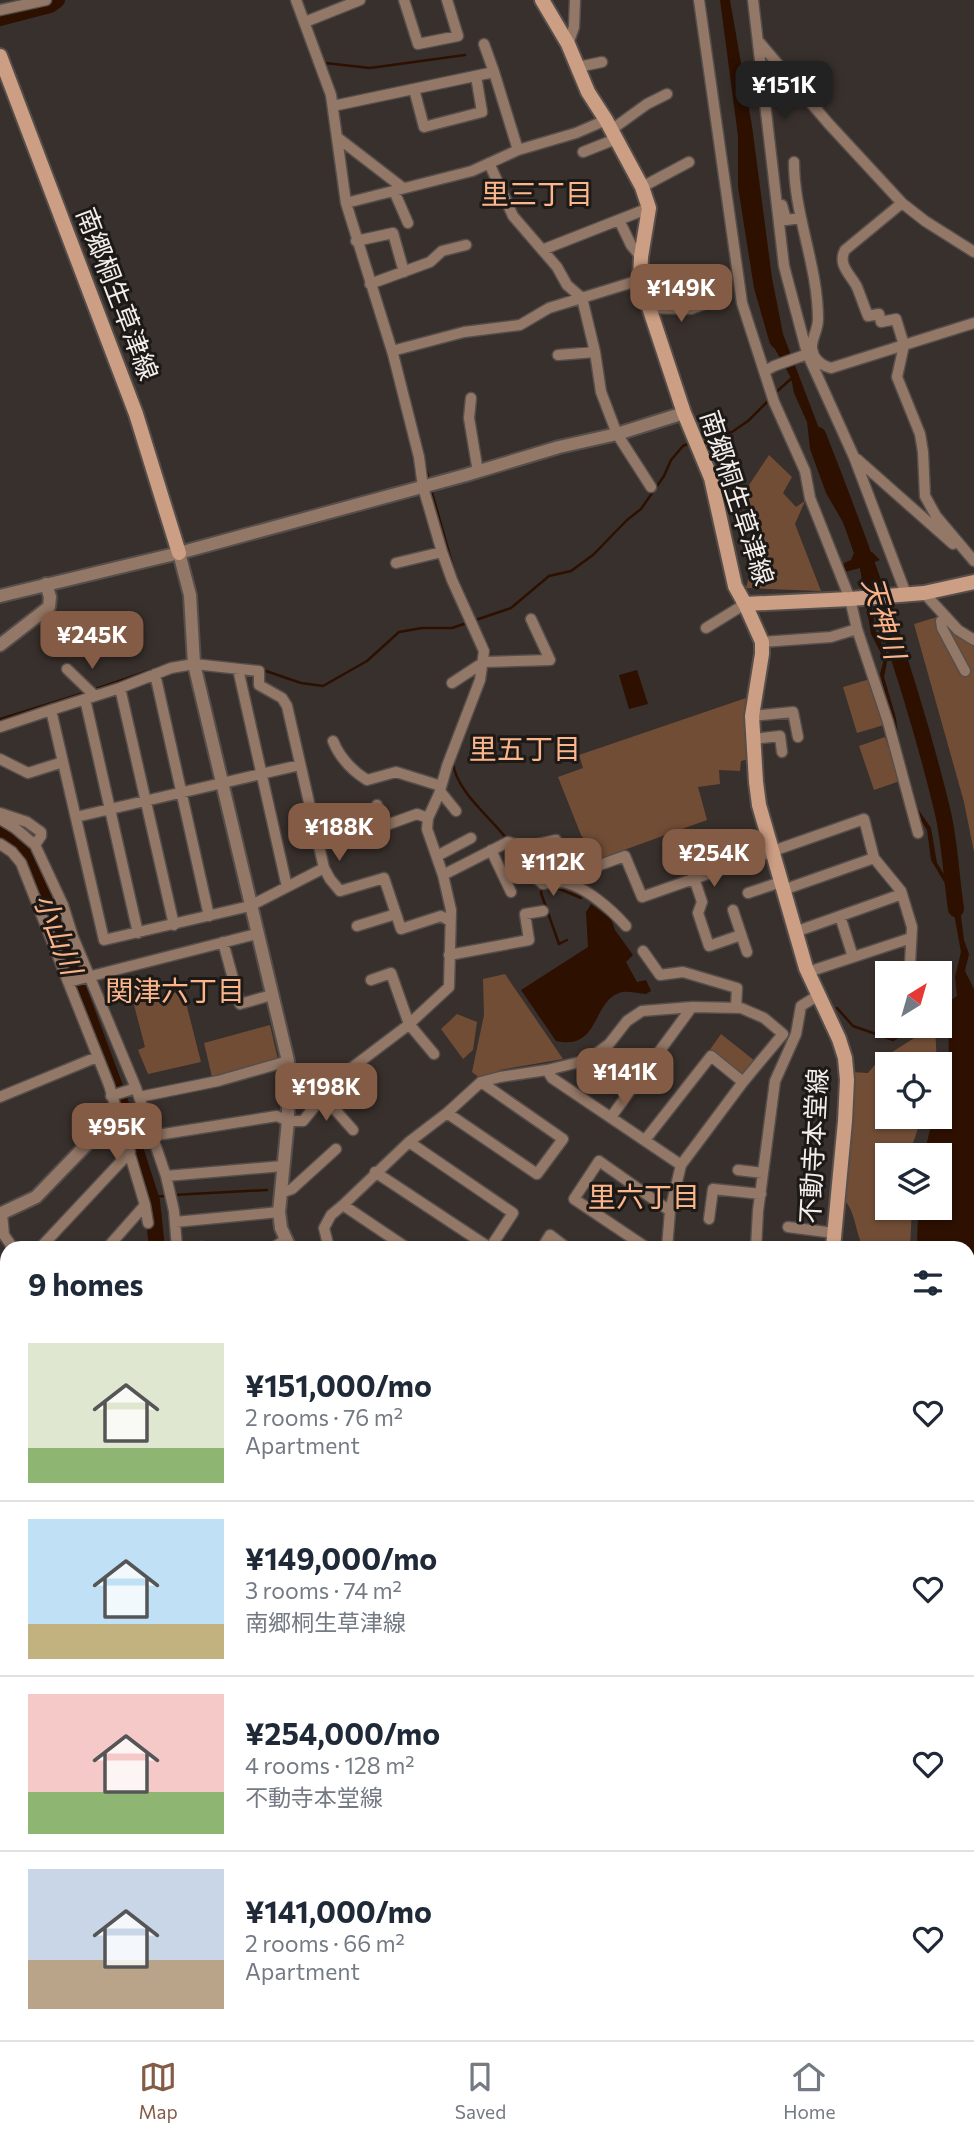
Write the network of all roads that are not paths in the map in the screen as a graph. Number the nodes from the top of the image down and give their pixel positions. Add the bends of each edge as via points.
1 (46, 0) edge
2 (296, 0) edge
3 (360, 0) edge
4 (404, 0) edge
5 (447, 0) edge
6 (542, 0) edge
7 (575, 0) edge
8 (699, 0) edge
9 (753, 0) edge
10 (1, 8) edge
11 (305, 22) junction
12 (760, 43) junction
13 (484, 44) dead end
14 (568, 44) junction
15 (0, 56) edge
16 (602, 62) dead end
17 (578, 67) junction
18 (494, 72) junction
19 (476, 76) junction
20 (414, 89) junction
21 (667, 94) dead end
22 (333, 106) junction
23 (611, 129) junction
24 (338, 138) junction
25 (518, 150) junction
26 (583, 152) dead end
27 (689, 162) dead end
28 (489, 163) junction
29 (642, 187) junction
30 (776, 187) junction
31 (399, 190) junction
32 (776, 201) junction
33 (346, 203) junction
34 (902, 203) junction
35 (649, 208) junction
36 (801, 218) junction
37 (619, 220) junction
38 (408, 223) dead end
39 (356, 241) junction
40 (466, 245) dead end
41 (542, 250) junction
42 (974, 252) edge
43 (641, 257) junction
44 (404, 272) junction
45 (640, 280) junction
46 (370, 284) junction
47 (582, 298) junction
48 (707, 303) dead end
49 (650, 308) junction
50 (974, 323) edge
51 (904, 345) junction
52 (392, 351) junction
53 (595, 352) junction
54 (807, 354) junction
55 (558, 355) dead end
56 (769, 368) junction
57 (471, 398) dead end
58 (684, 413) junction
59 (617, 434) junction
60 (853, 457) junction
61 (478, 472) junction
62 (423, 487) junction
63 (651, 487) dead end
64 (442, 552) junction
65 (179, 553) junction
66 (974, 561) edge
67 (396, 563) dead end
68 (974, 582) edge
69 (46, 584) junction
70 (924, 593) junction
71 (904, 595) junction
72 (0, 596) edge
73 (850, 600) junction
74 (745, 604) junction
75 (945, 617) junction
76 (531, 619) dead end
77 (706, 628) dead end
78 (857, 629) junction
79 (974, 640) edge
80 (762, 642) junction
81 (0, 645) edge
82 (484, 662) junction
83 (194, 664) junction
84 (67, 669) dead end
85 (239, 669) junction
86 (965, 671) dead end
87 (155, 674) junction
88 (452, 683) dead end
89 (120, 688) junction
90 (90, 697) junction
91 (51, 710) junction
92 (752, 716) junction
93 (0, 727) edge
94 (798, 737) dead end
95 (753, 740) junction
96 (333, 741) dead end
97 (782, 752) dead end
98 (0, 759) edge
99 (63, 762) junction
100 (300, 765) junction
101 (261, 775) junction
102 (221, 782) junction
103 (440, 789) junction
104 (181, 792) junction
105 (144, 800) junction
106 (377, 805) dead end
107 (110, 808) junction
108 (456, 811) dead end
109 (0, 813) edge
110 (76, 817) junction
111 (428, 818) junction
112 (0, 819) edge
113 (385, 826) junction
114 (367, 832) dead end
115 (918, 833) dead end
116 (471, 838) dead end
117 (681, 839) dead end
118 (0, 844) edge
119 (35, 845) junction
120 (520, 846) junction
121 (491, 850) junction
122 (772, 851) junction
123 (437, 856) junction
124 (874, 858) junction
125 (324, 868) junction
126 (443, 875) junction
127 (694, 880) junction
128 (782, 886) junction
129 (287, 887) junction
130 (511, 892) dead end
131 (748, 893) dead end
132 (902, 894) junction
133 (250, 906) junction
134 (733, 910) dead end
135 (543, 911) dead end
136 (396, 914) junction
137 (209, 916) junction
138 (840, 916) junction
139 (450, 921) junction
140 (174, 925) junction
141 (357, 926) dead end
142 (626, 926) dead end
143 (795, 932) junction
144 (138, 933) junction
145 (256, 934) junction
146 (741, 935) junction
147 (911, 938) junction
148 (223, 942) junction
149 (643, 951) dead end
150 (747, 953) dead end
151 (449, 955) junction
152 (853, 957) junction
153 (910, 961) edge
154 (807, 972) junction
155 (89, 975) junction
156 (371, 980) dead end
157 (68, 982) junction
158 (272, 995) junction
159 (817, 996) junction
160 (691, 1007) junction
161 (736, 1008) junction
162 (409, 1024) junction
163 (434, 1054) dead end
164 (97, 1057) junction
165 (288, 1061) junction
166 (547, 1070) junction
167 (481, 1082) junction
168 (743, 1082) junction
169 (137, 1093) junction
170 (111, 1096) junction
171 (323, 1096) junction
172 (0, 1097) edge
173 (447, 1112) junction
174 (117, 1113) junction
175 (611, 1116) junction
176 (288, 1121) junction
177 (353, 1130) dead end
178 (151, 1136) junction
179 (645, 1140) junction
180 (409, 1142) junction
181 (336, 1149) dead end
182 (130, 1152) junction
183 (282, 1166) junction
184 (681, 1166) junction
185 (738, 1170) dead end
186 (375, 1172) junction
187 (763, 1173) junction
188 (166, 1176) junction
189 (280, 1193) junction
190 (761, 1194) junction
191 (145, 1205) junction
192 (343, 1205) junction
193 (670, 1211) junction
194 (279, 1212) junction
195 (1, 1214) edge
196 (709, 1219) dead end
197 (175, 1222) junction
198 (148, 1223) dead end
199 (788, 1227) dead end
200 (834, 1240) edge
201 (8, 1241) edge
202 (47, 1241) edge
203 (113, 1241) edge
204 (176, 1241) edge
205 (287, 1241) edge
206 (327, 1241) edge
207 (397, 1241) edge
208 (479, 1241) edge
209 (495, 1241) edge
210 (637, 1241) edge
211 (668, 1241) edge
212 (758, 1241) edge

1 - 10 street
2 - 11 street
3 - 11 street
4 - 5 street via 418,44 458,36
6 - 14 main road, 南郷桐生草津線
7 - 14 street
8 - 56 street via 742,303 757,355
9 - 12 street
11 - 22 street
12 - 30 street
12 - 34 street
13 - 18 street
14 - 17 main road, 南郷桐生草津線
15 - 65 main road, 南郷桐生草津線 via 136,414
16 - 17 street
17 - 23 main road, 南郷桐生草津線
18 - 19 street
18 - 25 street
19 - 20 street
19 - 20 street via 482,112 424,127
20 - 22 street
21 - 23 street
22 - 24 street
23 - 25 street via 576,133
23 - 26 street
23 - 29 main road, 南郷桐生草津線
24 - 31 street
24 - 33 street
25 - 28 street
27 - 29 street
28 - 31 street
28 - 41 street via 513,216
29 - 35 main road, 南郷桐生草津線
30 - 32 street
30 - 36 street via 794,162
31 - 33 street
31 - 38 street
32 - 36 street via 786,220
32 - 54 street via 784,267
33 - 39 street
34 - 42 street
34 - 51 street via 842,255 868,316 879,314 881,321 897,319
35 - 37 street
35 - 43 main road, 南郷桐生草津線
36 - 54 street via 818,304 818,332
37 - 41 street
37 - 43 street
39 - 44 street via 393,233
39 - 46 street
40 - 44 street via 442,251 430,262
41 - 47 street
43 - 45 main road, 南郷桐生草津線
44 - 46 street
45 - 47 street
45 - 49 main road, 南郷桐生草津線
46 - 52 street
47 - 52 street via 550,308 520,325 464,332
47 - 53 street
48 - 49 street via 691,309
49 - 58 main road, 南郷桐生草津線
50 - 51 street
51 - 54 street via 831,368
51 - 66 street via 897,377 920,434 925,496
52 - 62 street
53 - 55 street
53 - 59 street via 601,393
54 - 56 street
54 - 60 street
56 - 73 street via 774,402 805,471 810,498
57 - 61 street via 469,418
58 - 59 street
58 - 74 main road, 南郷桐生草津線 via 711,478 735,586
59 - 61 street
59 - 63 street
60 - 66 street
60 - 71 street
61 - 62 street
62 - 64 street
62 - 65 street
64 - 67 street
64 - 82 street via 484,651
65 - 69 street
65 - 83 street via 190,594
68 - 70 main road, 南郷桐生草津線
69 - 72 street
69 - 81 street via 49,607
70 - 71 main road, 南郷桐生草津線
70 - 75 street
71 - 73 main road, 南郷桐生草津線
73 - 74 main road, 南郷桐生草津線
73 - 78 street
74 - 77 street
74 - 80 main road
75 - 79 street
75 - 86 street via 942,628
76 - 82 street via 554,660
78 - 80 street via 831,637
78 - 115 street
80 - 92 main road, 不動寺本堂線
82 - 88 street
82 - 103 street
83 - 85 street
83 - 87 street
83 - 102 street
84 - 90 street
85 - 100 street via 258,671 260,685 282,698
85 - 101 street
87 - 89 street
87 - 104 street
89 - 90 street
89 - 105 street
90 - 91 street
90 - 107 street
91 - 93 street
91 - 99 street
92 - 94 street via 793,712
92 - 95 main road, 不動寺本堂線
95 - 97 street via 780,736
95 - 122 main road, 不動寺本堂線 via 759,805
96 - 103 street via 355,773 366,780 396,772
98 - 99 street via 28,772
99 - 110 street
100 - 101 street
100 - 125 street
101 - 102 street
101 - 129 street
102 - 104 street
102 - 133 street
103 - 108 street
103 - 111 street
104 - 105 street
104 - 137 street
105 - 107 street
105 - 140 street
106 - 113 street
107 - 110 street
107 - 144 street
109 - 119 street via 41,832
110 - 144 street via 104,940
111 - 113 street via 417,814
111 - 123 street via 427,829
112 - 119 street
113 - 114 street
116 - 123 street
117 - 127 street
118 - 157 street via 21,863
119 - 155 street
120 - 121 street via 508,842
120 - 127 street via 556,840 579,872 625,856 642,898
120 - 142 street via 531,873 543,884 562,882 589,894
121 - 126 street
121 - 130 street
122 - 124 street via 864,819
122 - 127 street
122 - 128 main road, 不動寺本堂線
123 - 126 street
124 - 128 street
124 - 132 street
125 - 129 street
125 - 136 street via 341,891 384,878
126 - 139 street
127 - 146 street via 709,946
128 - 131 street
128 - 143 main road, 不動寺本堂線
129 - 133 street
132 - 138 street
132 - 147 street
133 - 137 street
133 - 145 street
134 - 146 street
135 - 151 street via 525,914 529,940
136 - 139 street via 401,929 440,916
136 - 141 street
137 - 140 street
138 - 143 street
138 - 152 street
139 - 151 street
140 - 144 street
143 - 154 main road, 不動寺本堂線
145 - 148 street
145 - 158 street
146 - 150 street
147 - 152 street
147 - 153 street
148 - 155 street
148 - 158 street via 240,1004
149 - 161 street via 660,975 683,972 737,988
151 - 162 street via 449,987
152 - 154 street
154 - 159 main road, 不動寺本堂線
155 - 157 street
155 - 169 street
156 - 162 street via 391,973
157 - 164 street
158 - 165 street
159 - 187 street via 801,1006 796,1034 775,1080
159 - 200 main road, 不動寺本堂線 via 839,1039 847,1080
160 - 161 street
160 - 166 street via 642,1011 588,1060
160 - 175 street
161 - 168 street via 764,1018 783,1034
162 - 163 street
162 - 171 street via 337,1079
164 - 170 street
164 - 172 street
165 - 169 street via 218,1081
165 - 176 street
166 - 167 street
166 - 175 street via 552,1078
167 - 173 street
167 - 173 street via 563,1139 537,1174
168 - 179 street via 711,1056
168 - 184 street
169 - 170 street
169 - 178 street
170 - 174 street
171 - 176 street via 303,1121
171 - 177 street
173 - 180 street
174 - 182 street
174 - 195 street via 36,1197
175 - 179 street
176 - 178 street via 276,1116
176 - 183 street
178 - 188 street
179 - 184 street
180 - 186 street
180 - 209 street via 513,1213
181 - 189 street via 292,1189
182 - 191 street
182 - 202 street
183 - 188 street
183 - 189 street
184 - 193 street
185 - 187 street
186 - 192 street
186 - 208 street
187 - 190 street
188 - 197 street
189 - 194 street
190 - 196 street via 713,1189
190 - 212 street
191 - 198 street
191 - 203 street
192 - 206 street via 324,1228
192 - 207 street
193 - 210 street via 599,1161 574,1199
193 - 211 street
194 - 197 street
194 - 205 street
195 - 201 street
197 - 204 street
199 - 200 street

